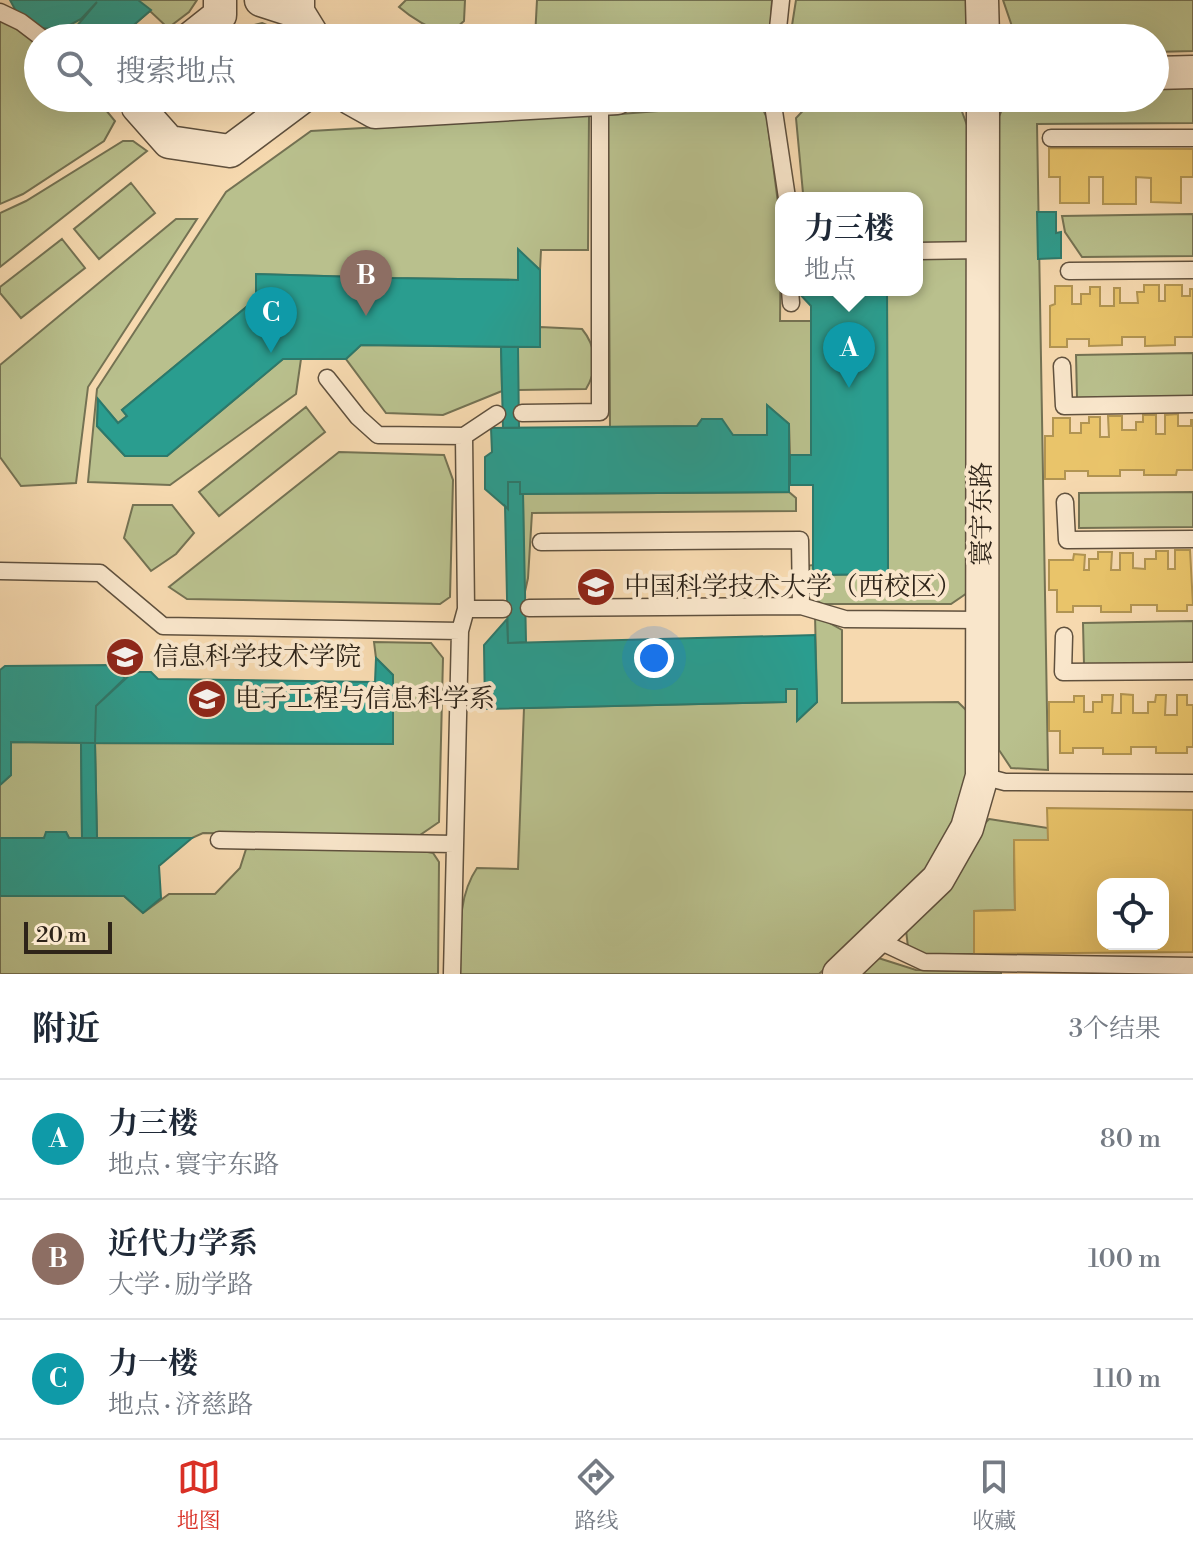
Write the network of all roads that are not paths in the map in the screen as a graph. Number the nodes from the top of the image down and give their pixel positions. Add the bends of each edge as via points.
1 (258, 0) edge
2 (781, 0) edge
3 (982, 0) edge
4 (220, 7) edge
5 (0, 12) edge
6 (304, 17) edge
7 (24, 24) edge
8 (204, 24) edge
9 (778, 24) edge
10 (983, 24) edge
11 (1193, 72) edge
12 (1169, 73) edge
13 (143, 112) edge
14 (282, 112) edge
15 (600, 112) edge
16 (774, 112) edge
17 (983, 112) edge
18 (1051, 138) dead end
19 (1193, 138) edge
20 (786, 192) edge
21 (983, 250) junction
22 (923, 251) edge
23 (1193, 270) edge
24 (1069, 271) dead end
25 (1062, 366) dead end
26 (327, 378) dead end
27 (1193, 404) edge
28 (522, 413) dead end
29 (497, 414) dead end
30 (464, 436) junction
31 (1065, 502) dead end
32 (1193, 539) edge
33 (541, 542) dead end
34 (0, 571) edge
35 (801, 606) junction
36 (529, 608) dead end
37 (466, 609) junction
38 (503, 609) dead end
39 (982, 620) junction
40 (460, 631) junction
41 (1064, 636) dead end
42 (1193, 671) edge
43 (982, 776) junction
44 (1193, 783) edge
45 (219, 840) dead end
46 (454, 844) junction
47 (875, 939) junction
48 (1193, 966) edge
49 (452, 974) edge
50 (839, 974) edge

1 - 4 street
1 - 6 street
2 - 9 lane
3 - 10 street
4 - 8 street
5 - 7 lane
11 - 12 street
13 - 14 street via 169,142 230,151
15 - 28 lane via 600,412
16 - 20 lane
17 - 21 street, 寰宇东路
18 - 19 lane
21 - 22 lane
21 - 39 street, 寰宇东路
23 - 24 lane
25 - 27 lane via 1064,406
26 - 30 lane via 378,435
29 - 30 lane
30 - 37 lane
31 - 32 lane via 1067,540
33 - 35 lane via 800,540
34 - 40 lane via 100,573 163,626
35 - 36 lane
35 - 39 lane via 845,619
37 - 38 lane
37 - 40 lane
39 - 43 street, 寰宇东路
40 - 46 lane
41 - 42 lane via 1063,672
43 - 44 lane via 1005,782
43 - 47 street, 寰宇东路 via 967,828 938,879
45 - 46 lane
46 - 49 lane
47 - 48 lane via 924,962
47 - 50 street, 寰宇东路

